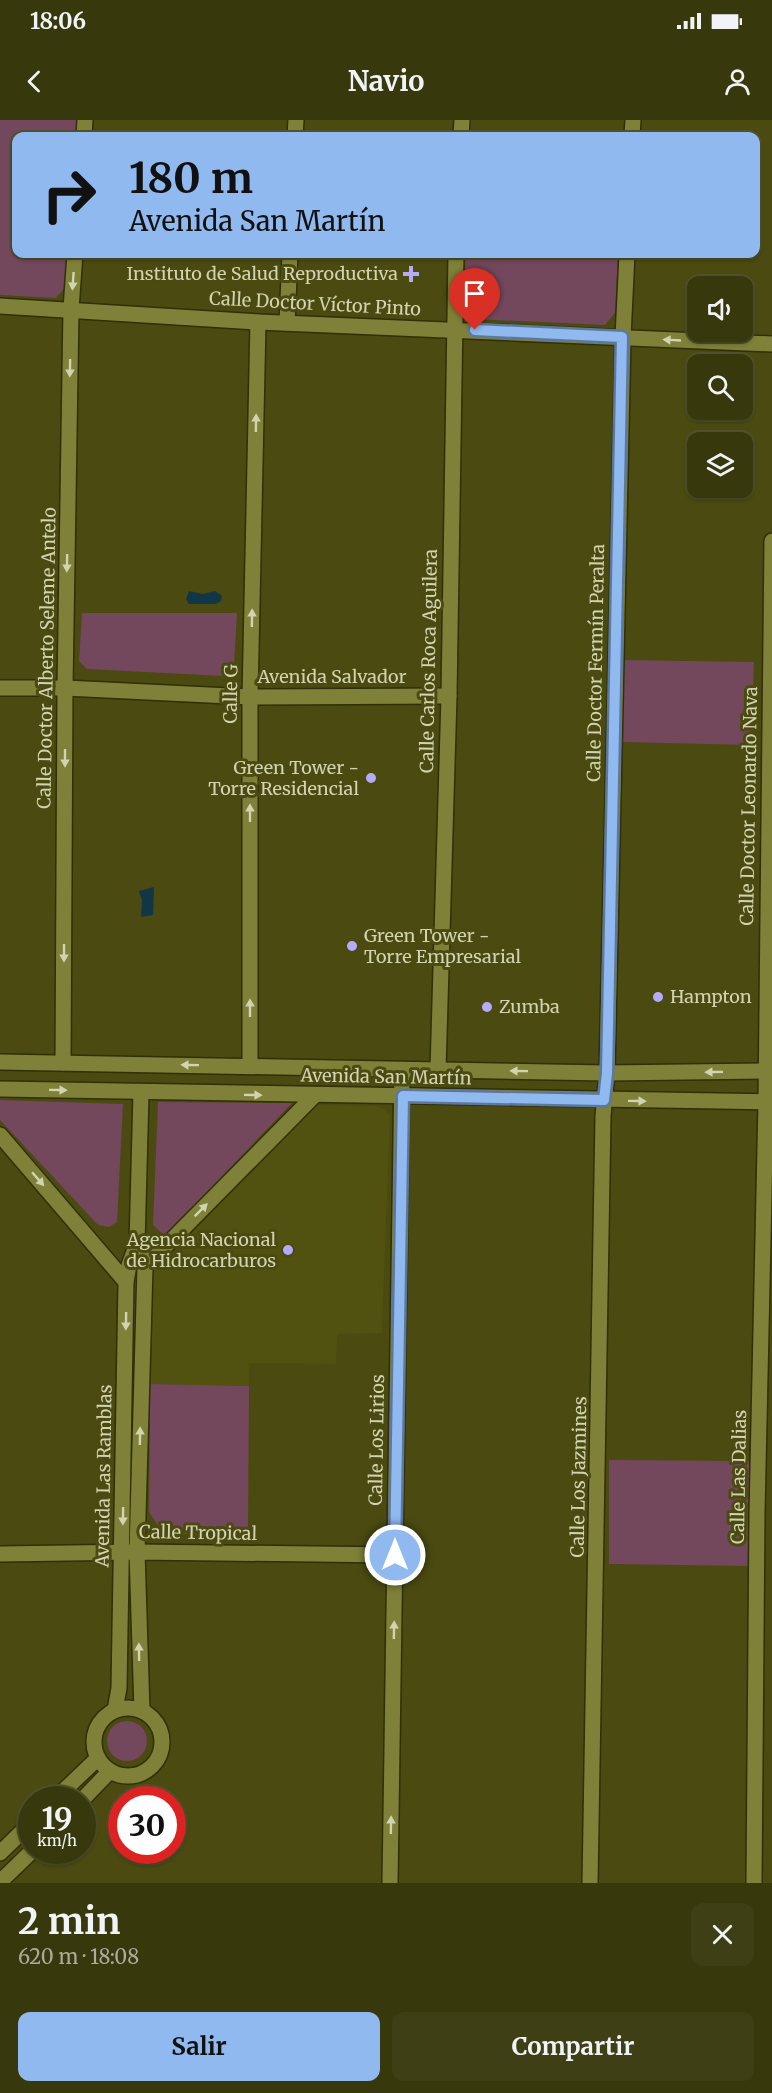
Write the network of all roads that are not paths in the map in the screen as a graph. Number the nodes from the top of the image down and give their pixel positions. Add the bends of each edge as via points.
1 (75, 258) edge
2 (290, 258) edge
3 (456, 258) edge
4 (627, 258) edge
5 (0, 306) edge
6 (71, 309) junction
7 (258, 322) junction
8 (287, 323) junction
9 (454, 329) junction
10 (622, 337) junction
11 (772, 344) edge
12 (772, 541) edge
13 (0, 688) edge
14 (65, 688) junction
15 (449, 696) junction
16 (250, 698) junction
17 (3, 1062) edge
18 (63, 1063) junction
19 (250, 1066) junction
20 (402, 1070) junction
21 (438, 1070) junction
22 (769, 1071) edge
23 (607, 1073) junction
24 (2, 1089) edge
25 (141, 1093) junction
26 (315, 1095) junction
27 (403, 1096) junction
28 (604, 1100) junction
29 (769, 1102) edge
30 (0, 1135) edge
31 (137, 1244) junction
32 (145, 1267) junction
33 (126, 1282) junction
34 (130, 1552) junction
35 (0, 1554) edge
36 (395, 1555) junction
37 (115, 1710) junction
38 (142, 1711) junction
39 (98, 1758) junction
40 (110, 1772) junction
41 (69, 1786) edge
42 (96, 1786) edge
43 (18, 1836) edge
44 (0, 1853) edge
45 (19, 1864) edge
46 (0, 1882) edge
47 (390, 1883) edge
48 (590, 1883) edge
49 (754, 1883) edge

1 -> 6 street, Calle Doctor Alberto Seleme Antelo
2 - 8 street
3 - 9 street, Calle Carlos Roca Aguilera
4 - 10 street, Calle Doctor Fermín Peralta
5 - 6 street, Calle Doctor Víctor Pinto
6 - 7 street, Calle Doctor Víctor Pinto
6 -> 14 street, Calle Doctor Alberto Seleme Antelo
7 - 8 street, Calle Doctor Víctor Pinto
16 -> 7 street, Calle G
8 - 9 street, Calle Doctor Víctor Pinto
9 - 10 street, Calle Doctor Víctor Pinto
9 - 15 street, Calle Carlos Roca Aguilera
11 -> 10 street, Calle Doctor Víctor Pinto
10 - 23 street, Calle Doctor Fermín Peralta
12 - 22 street, Calle Doctor Leonardo Nava
13 - 14 street, Avenida Salvador
14 - 16 street, Avenida Salvador
14 -> 18 street, Calle Doctor Alberto Seleme Antelo
15 - 16 street, Avenida Salvador
15 - 21 street, Calle Carlos Roca Aguilera
19 -> 16 street, Calle G
17 - 18 street, Avenida San Martín
17 - 24 street
19 -> 18 street, Avenida San Martín
19 - 20 street, Avenida San Martín
20 - 21 street, Avenida San Martín
20 - 27 street, Calle Los Lirios
23 -> 21 street, Avenida San Martín
22 -> 23 street, Avenida San Martín
22 - 29 street, Calle Las Dalias
23 - 28 street, Calle Los Jazmines
24 -> 25 street, Avenida San Martín
25 -> 26 street, Avenida San Martín
25 - 31 street, Avenida Las Ramblas
26 - 27 street, Avenida San Martín
32 -> 26 street
27 - 28 street, Avenida San Martín
27 - 36 street, Calle Los Lirios
28 -> 29 street, Avenida San Martín
28 - 48 street, Calle Los Jazmines
29 - 49 street, Calle Las Dalias via 757,1513
30 -> 33 street
31 - 32 street, Avenida Las Ramblas
31 - 33 street, Avenida Las Ramblas
34 -> 32 street, Avenida Las Ramblas
33 -> 34 street, Avenida Las Ramblas
34 - 35 street, Calle Tropical
34 - 36 street, Calle Tropical
34 - 37 street, Avenida Las Ramblas
38 -> 34 street, Avenida Las Ramblas
47 -> 36 street, Calle Los Lirios
37 - 38 street
37 - 39 street via 96,1730
38 - 40 street via 160,1730 159,1758 137,1775
39 - 40 street
39 - 41 street
40 - 42 street
43 - 44 street
45 - 46 street

